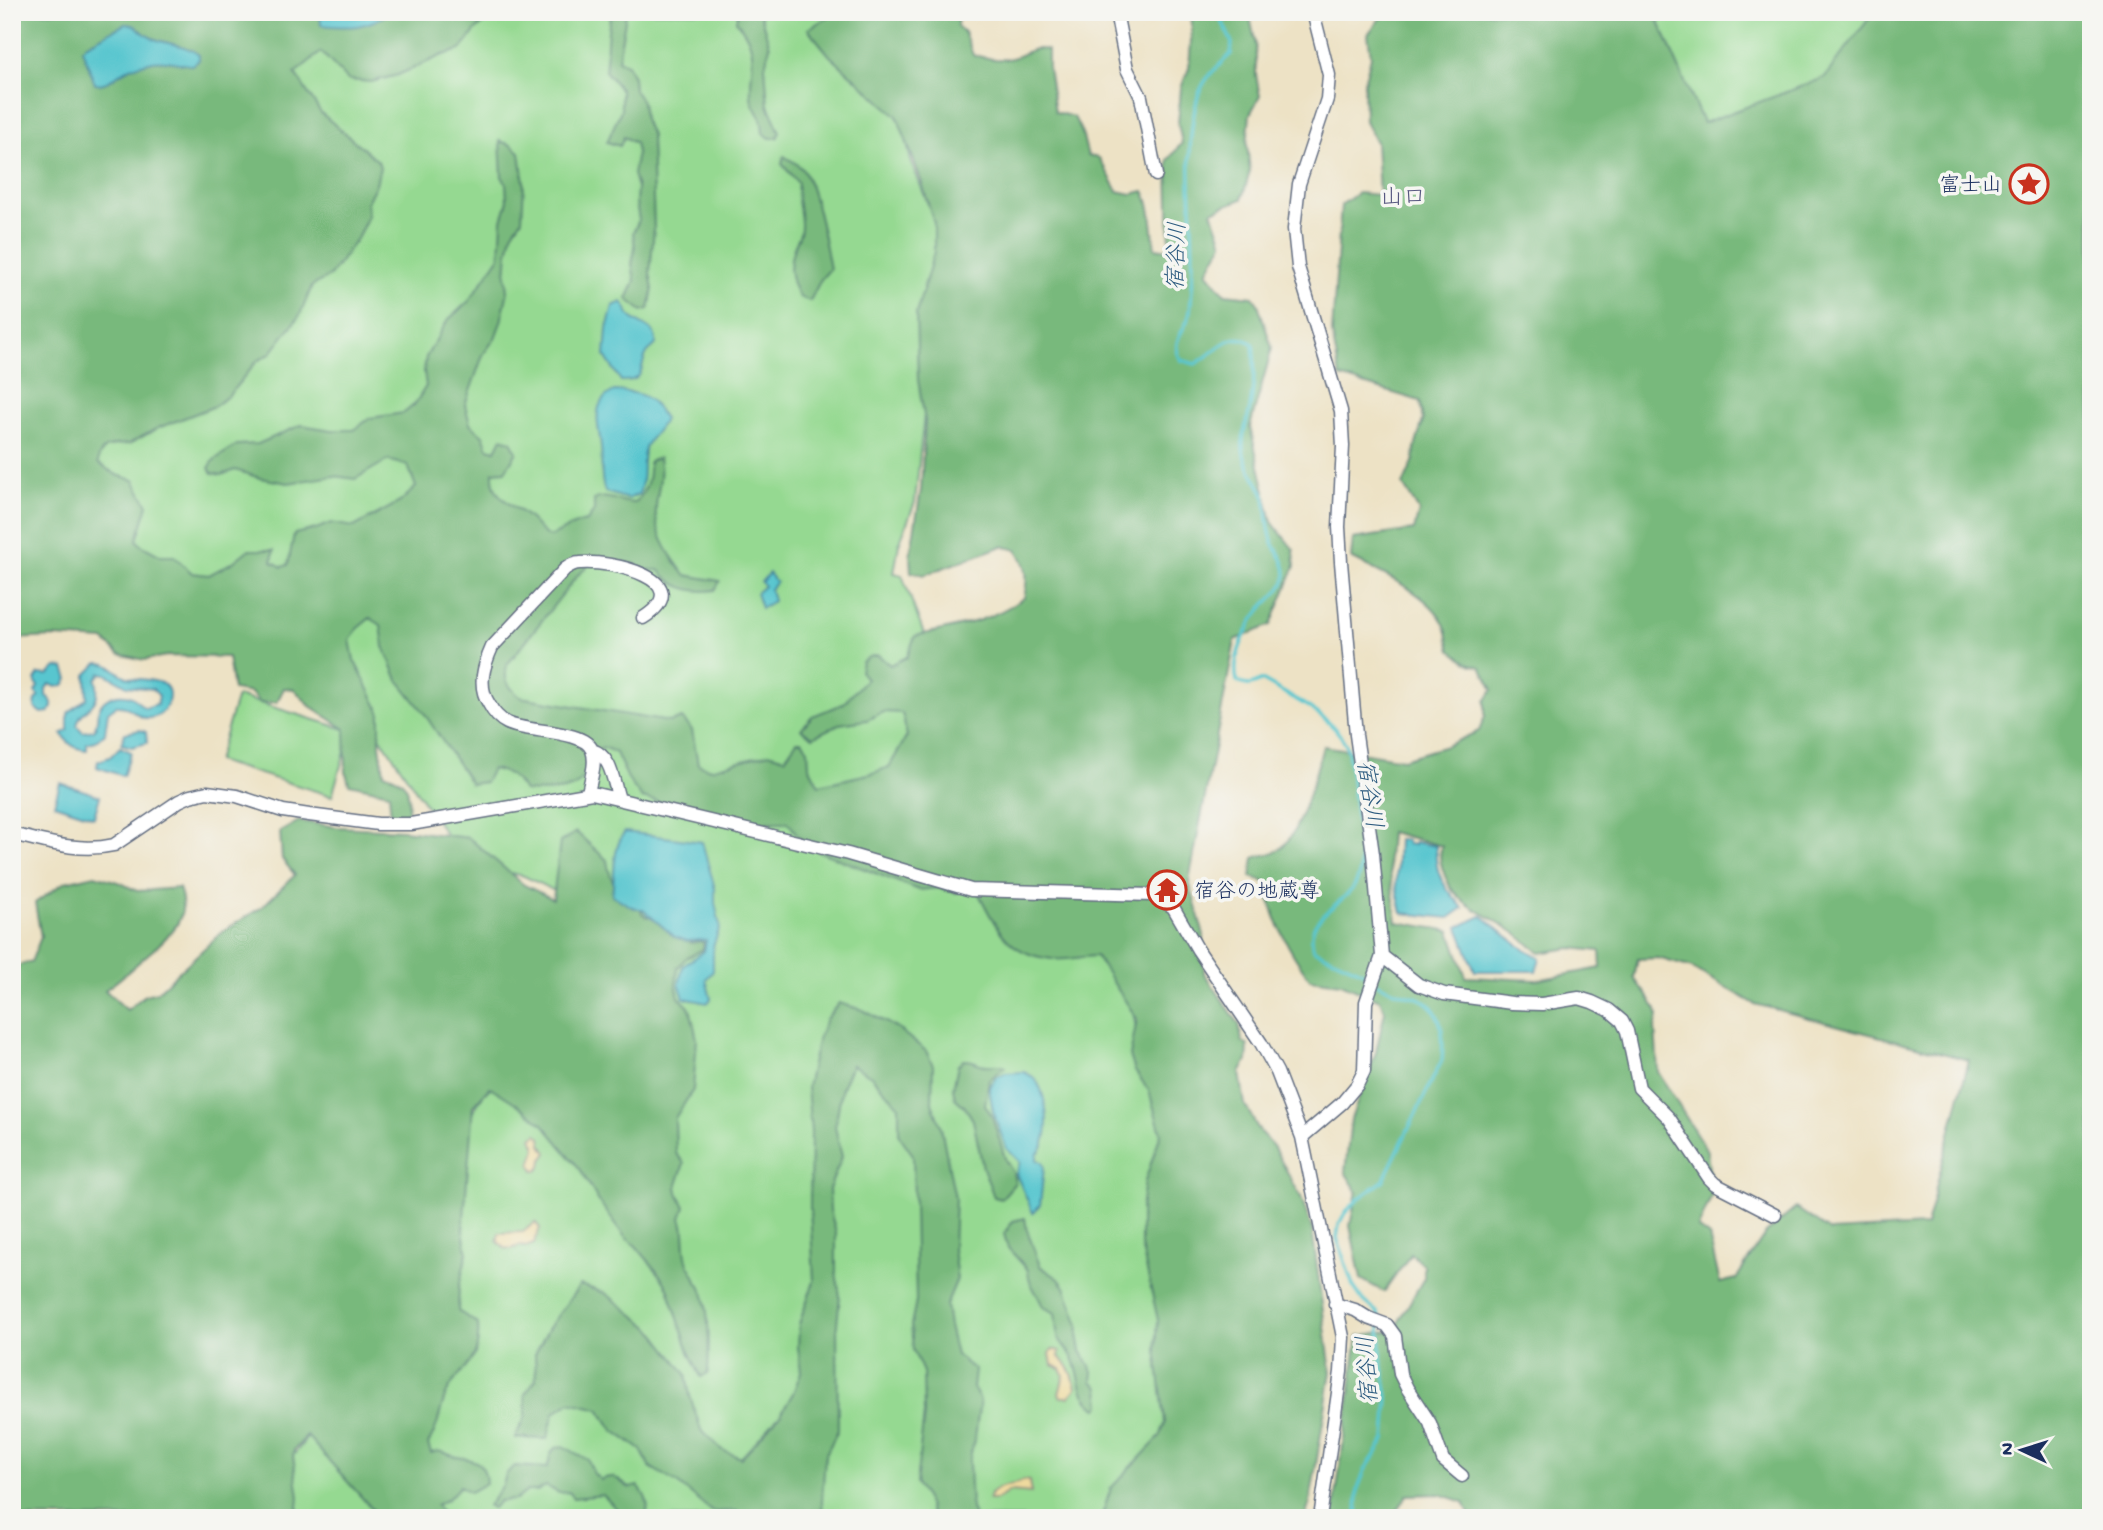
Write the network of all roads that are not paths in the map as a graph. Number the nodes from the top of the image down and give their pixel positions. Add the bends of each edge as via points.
1 (1116, 12) edge
2 (1313, 12) edge
3 (1156, 175) dead end
4 (643, 618) dead end
5 (592, 750) junction
6 (588, 793) junction
7 (619, 799) junction
8 (12, 834) edge
9 (1382, 956) junction
10 (1302, 1137) junction
11 (1775, 1215) dead end
12 (1335, 1304) junction
13 (1462, 1476) dead end
14 (1320, 1518) edge

1 - 3 street via 1127,69 1144,108
2 - 9 street via 1329,75 1327,99 1299,184 1294,229 1298,267 1341,411 1339,527 1356,735
4 - 5 street via 661,602 654,580 642,573 577,563 565,569 492,647 487,659 482,685 486,700 505,723 573,737
5 - 6 street
5 - 7 street via 606,759
6 - 7 street
6 - 8 street via 473,814 378,824 288,812 207,792 190,796 114,845 102,848
7 - 10 street via 848,854 971,890 1152,895 1173,907 1261,1043
9 - 10 street via 1367,1002 1364,1071 1342,1103
9 - 11 street via 1419,985 1444,994 1542,1004 1579,998 1609,1010 1627,1031 1639,1088 1670,1118 1709,1178
10 - 12 street
12 - 13 street via 1387,1325 1395,1336 1400,1374 1430,1423 1443,1460
12 - 14 street via 1343,1337 1341,1372

